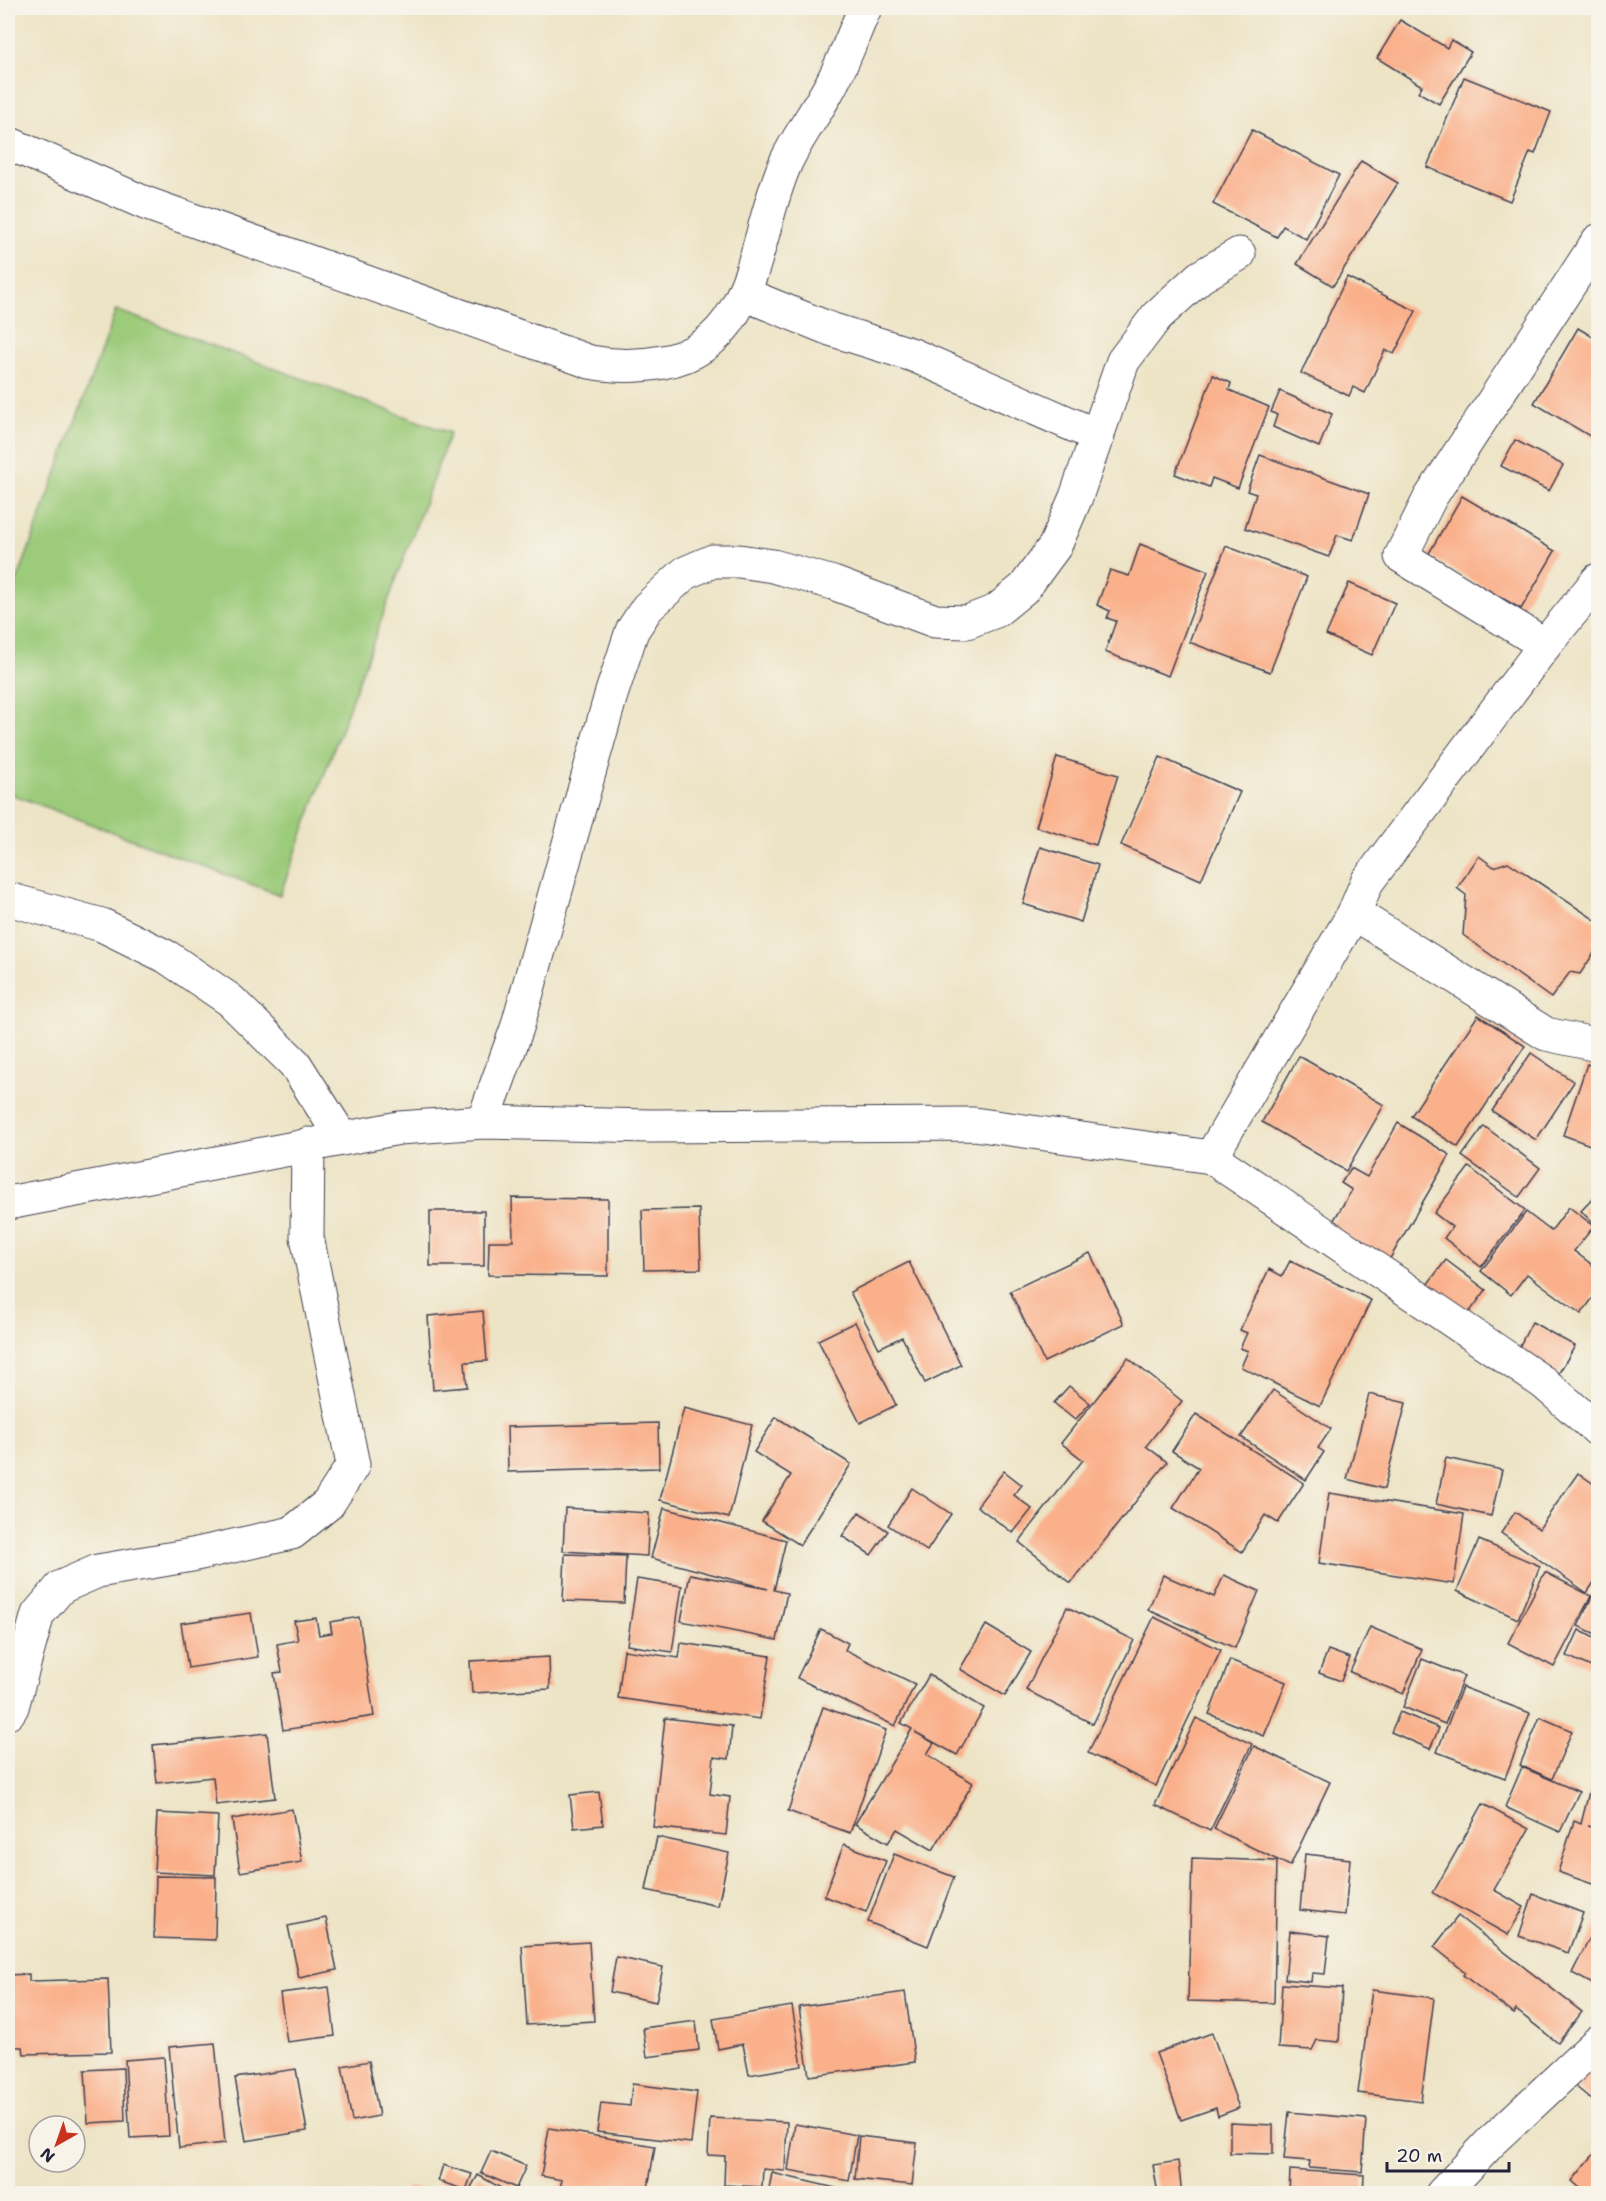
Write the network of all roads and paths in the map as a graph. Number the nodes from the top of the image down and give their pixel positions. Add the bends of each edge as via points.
1 (865, 8) edge
2 (8, 143) edge
3 (1599, 241) edge
4 (1239, 254) dead end
5 (744, 294) junction
6 (1098, 436) junction
7 (1599, 579) edge
8 (1545, 645) junction
9 (8, 899) edge
10 (1354, 913) junction
11 (1599, 1045) edge
12 (483, 1122) junction
13 (342, 1138) junction
14 (308, 1144) junction
15 (1211, 1157) junction
16 (8, 1203) edge
17 (1599, 1430) edge
18 (8, 1713) edge
19 (1599, 2042) edge
20 (1442, 2193) edge

1 - 5 street via 836,75 786,162
2 - 5 street via 145,203 590,362 620,367 683,358 711,343 729,323
3 - 8 street via 1430,498 1401,556
4 - 6 street via 1200,277 1157,316 1123,361
5 - 6 street via 830,329 913,355
6 - 12 street via 1054,546 1024,588 996,611 967,622 935,621 833,583 739,561 713,561 685,573 647,608 632,631 614,685 517,1028
7 - 8 street
8 - 10 street via 1367,882
9 - 13 street via 102,925 167,957 230,1000 295,1064
10 - 11 street via 1546,1034
10 - 15 street
12 - 13 street via 399,1128
12 - 15 street via 650,1126 974,1124
13 - 14 street
14 - 16 street
14 - 18 street via 307,1237 353,1465 328,1504 291,1533 98,1571 61,1587 38,1614
15 - 17 street via 1544,1383
19 - 20 street

